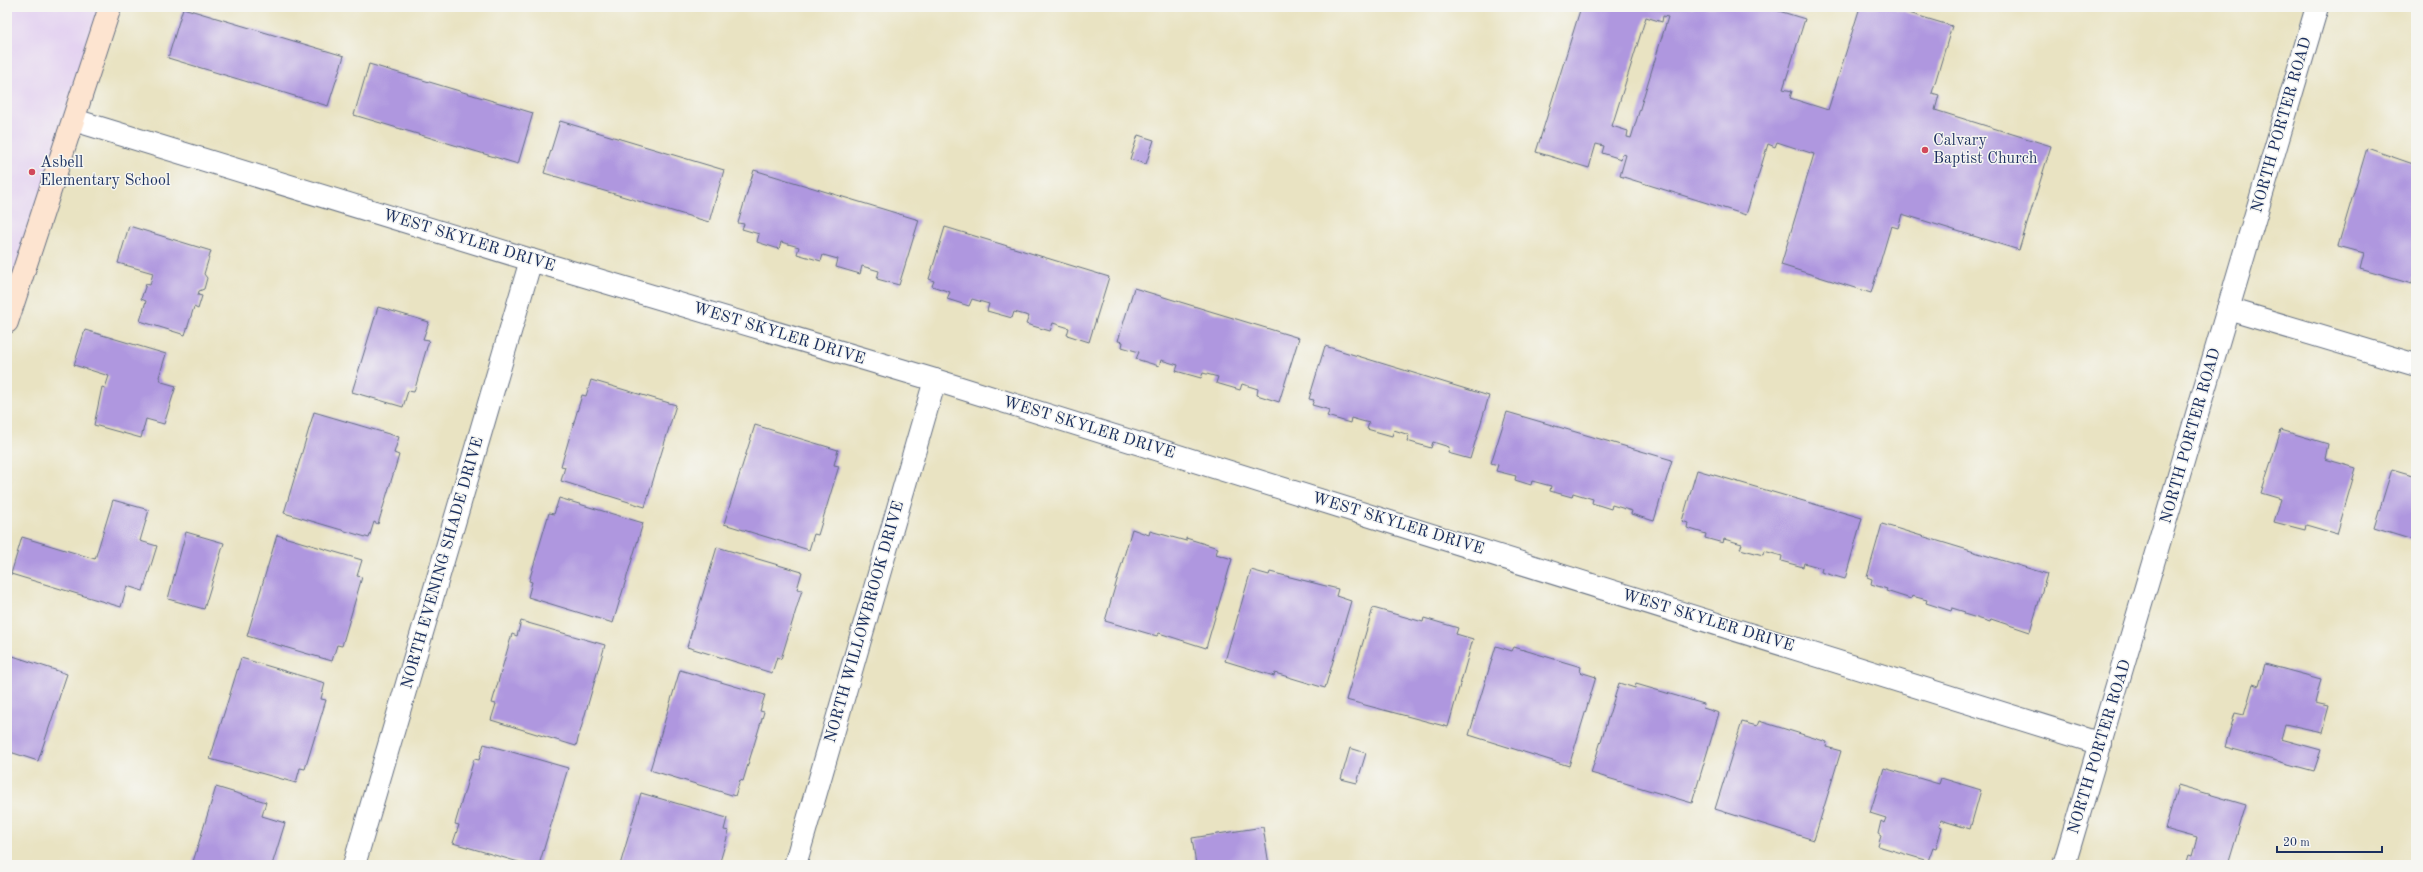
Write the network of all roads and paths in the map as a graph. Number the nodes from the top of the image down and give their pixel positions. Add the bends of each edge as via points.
1 (110, 7) edge
2 (2317, 7) edge
3 (74, 120) junction
4 (531, 260) junction
5 (2228, 309) junction
6 (7, 322) edge
7 (2416, 365) edge
8 (935, 380) junction
9 (2101, 744) junction
10 (354, 865) edge
11 (795, 865) edge
12 (2064, 865) edge

1 - 3 street
2 - 5 street, NORTH PORTER ROAD
3 - 4 street, WEST SKYLER DRIVE
3 - 6 street
4 - 8 street, WEST SKYLER DRIVE
4 - 10 street, NORTH EVENING SHADE DRIVE
5 - 7 street
5 - 9 street, NORTH PORTER ROAD
8 - 9 street, WEST SKYLER DRIVE
8 - 11 street, NORTH WILLOWBROOK DRIVE
9 - 12 street, NORTH PORTER ROAD

